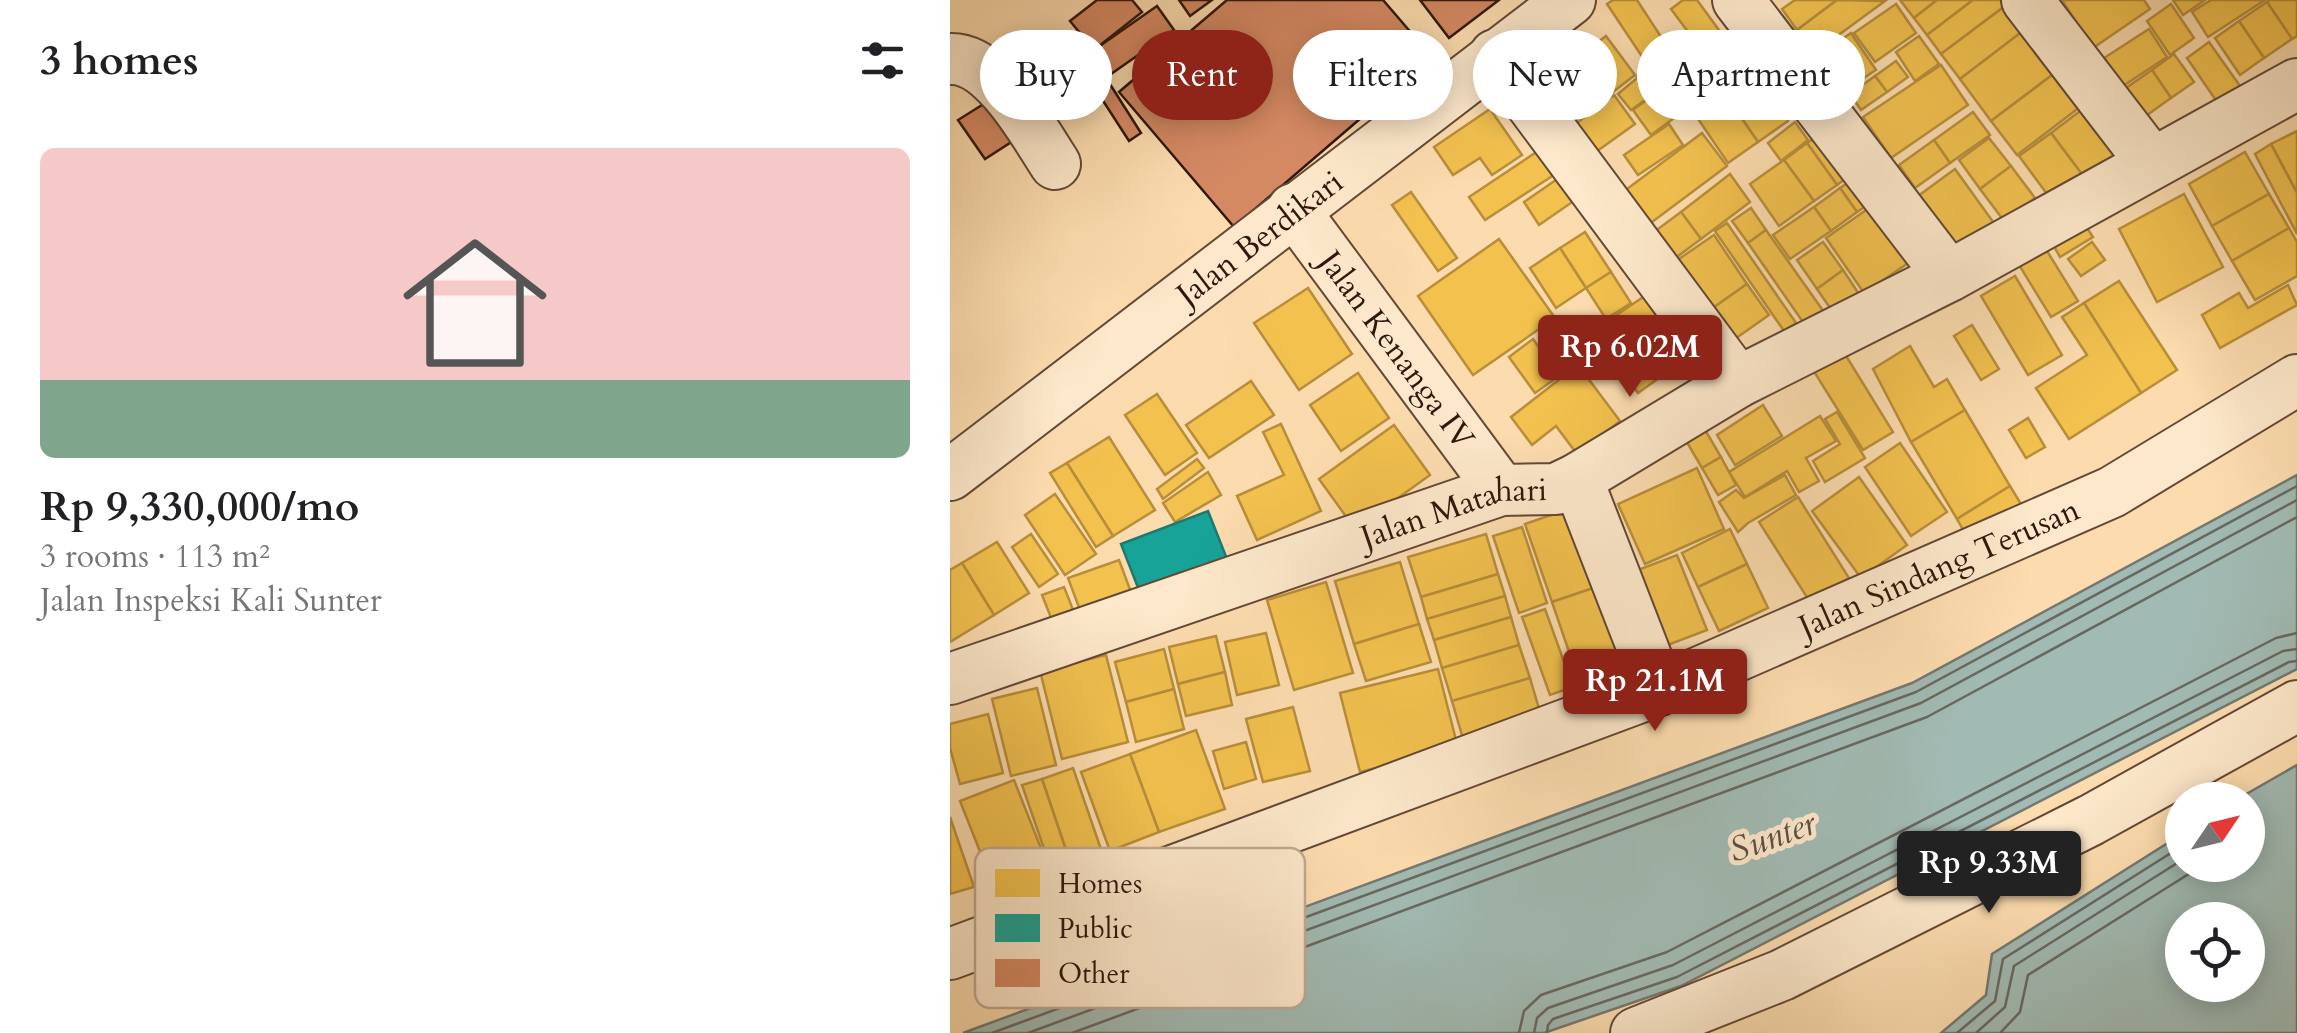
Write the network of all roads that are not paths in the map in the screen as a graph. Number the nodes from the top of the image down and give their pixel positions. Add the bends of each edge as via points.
1 (1570, 0) edge
2 (1738, 0) edge
3 (2028, 0) edge
4 (1529, 30) edge
5 (950, 59) edge
6 (1473, 72) edge
7 (2297, 84) edge
8 (1543, 120) edge
9 (2152, 163) junction
10 (1055, 164) dead end
11 (1293, 209) junction
12 (1948, 276) junction
13 (2297, 380) edge
14 (1738, 382) junction
15 (950, 475) edge
16 (1577, 479) junction
17 (1501, 490) junction
18 (950, 678) edge
19 (1659, 690) junction
20 (2297, 706) edge
21 (1235, 848) edge
22 (975, 945) edge
23 (950, 954) edge
24 (1636, 1033) edge

1 - 4 street, Jalan Berdikari
2 - 12 street
3 - 9 street
5 - 10 street via 976,64 1014,101
6 - 11 street, Jalan Berdikari
7 - 9 street, Jalan Matahari
8 - 14 street
9 - 12 street, Jalan Matahari
11 - 15 street, Jalan Berdikari
11 - 17 street, Jalan Kenanga IV
12 - 14 street, Jalan Matahari
13 - 19 street, Jalan Sindang Terusan via 2112,492
14 - 16 street, Jalan Matahari
16 - 17 street, Jalan Matahari via 1556,489
16 - 19 street
17 - 18 street, Jalan Matahari
19 - 21 street, Jalan Sindang Terusan
20 - 24 street via 2091,820 1782,975
22 - 23 street, Jalan Sindang Terusan

